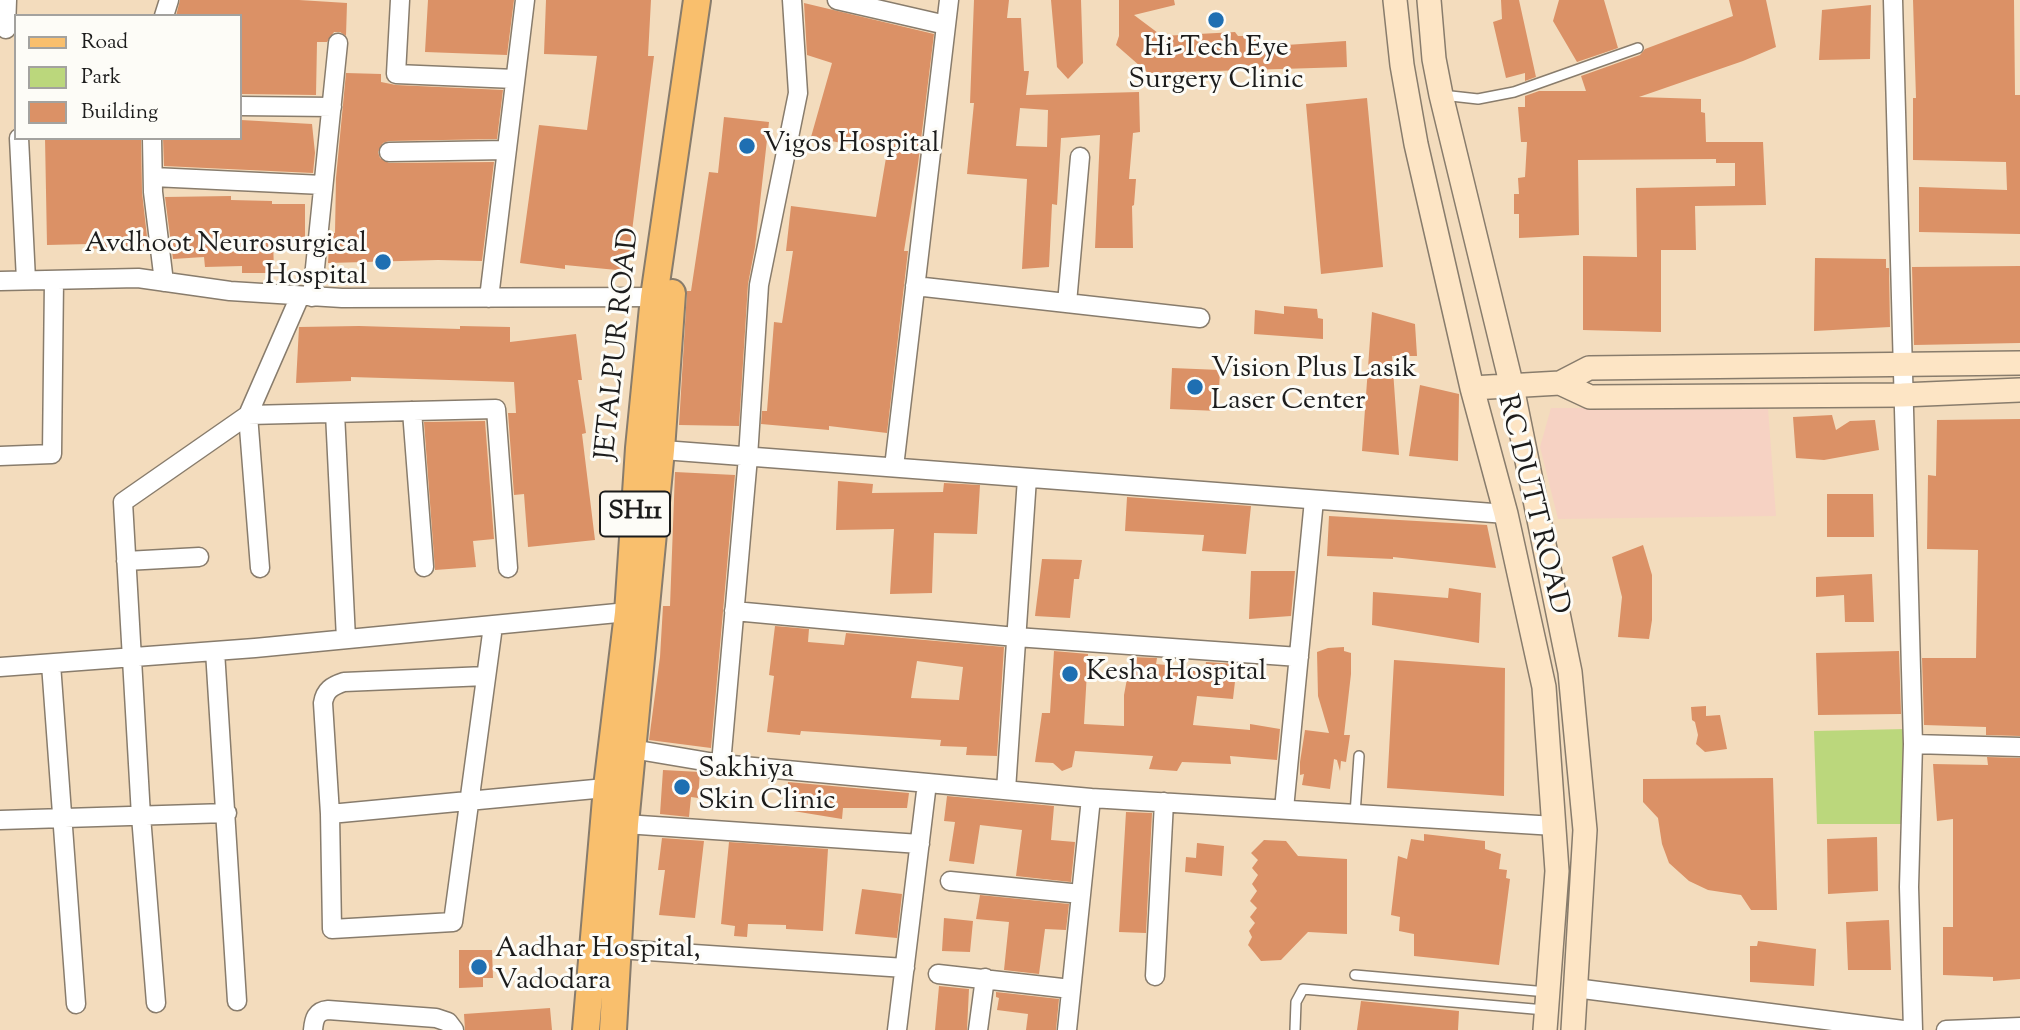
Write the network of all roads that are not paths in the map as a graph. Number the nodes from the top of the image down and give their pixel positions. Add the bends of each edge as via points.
1 (7, 0) edge
2 (400, 0) edge
3 (524, 0) edge
4 (697, 0) edge
5 (714, 0) edge
6 (792, 0) edge
7 (837, 0) edge
8 (949, 0) edge
9 (1395, 0) edge
10 (1429, 0) edge
11 (1893, 0) edge
12 (946, 25) junction
13 (6, 29) dead end
14 (338, 43) dead end
15 (1638, 48) dead end
16 (515, 79) junction
17 (1441, 95) junction
18 (242, 106) edge
19 (332, 107) junction
20 (19, 140) edge
21 (152, 140) edge
22 (507, 150) junction
23 (389, 152) dead end
24 (1080, 157) dead end
25 (153, 177) junction
26 (323, 185) junction
27 (26, 280) junction
28 (54, 280) junction
29 (0, 281) edge
30 (164, 282) junction
31 (915, 286) junction
32 (306, 296) junction
33 (663, 297) junction
34 (489, 298) junction
35 (1067, 303) junction
36 (1200, 318) dead end
37 (1903, 363) junction
38 (2020, 363) edge
39 (1560, 383) junction
40 (1512, 387) junction
41 (1472, 388) junction
42 (2020, 390) edge
43 (1902, 395) junction
44 (412, 411) junction
45 (335, 412) junction
46 (248, 415) junction
47 (650, 449) junction
48 (0, 456) edge
49 (748, 457) junction
50 (894, 467) junction
51 (1027, 478) junction
52 (1314, 500) junction
53 (1506, 514) junction
54 (199, 557) dead end
55 (126, 561) junction
56 (424, 567) dead end
57 (260, 568) dead end
58 (508, 568) dead end
59 (734, 611) junction
60 (637, 612) junction
61 (493, 626) junction
62 (1016, 637) junction
63 (346, 639) junction
64 (215, 651) junction
65 (131, 657) junction
66 (1299, 657) junction
67 (51, 663) junction
68 (0, 667) edge
69 (486, 676) junction
70 (1913, 744) junction
71 (2020, 747) edge
72 (632, 749) junction
73 (1359, 756) dead end
74 (721, 764) junction
75 (927, 783) junction
76 (618, 787) junction
77 (1006, 790) junction
78 (1091, 798) junction
79 (470, 800) junction
80 (1164, 802) junction
81 (1284, 809) junction
82 (227, 813) junction
83 (330, 814) junction
84 (1355, 814) junction
85 (141, 816) junction
86 (61, 818) junction
87 (0, 820) edge
88 (625, 824) junction
89 (1555, 826) junction
90 (920, 844) junction
91 (950, 881) dead end
92 (1081, 894) junction
93 (618, 949) junction
94 (905, 968) junction
95 (938, 974) dead end
96 (1355, 975) dead end
97 (1155, 976) dead end
98 (985, 978) junction
99 (1575, 988) junction
100 (1071, 989) junction
101 (237, 1001) dead end
102 (156, 1003) dead end
103 (76, 1004) dead end
104 (1547, 1011) edge
105 (2020, 1027) edge
106 (313, 1030) edge
107 (454, 1030) edge
108 (586, 1030) edge
109 (613, 1030) edge
110 (897, 1030) edge
111 (978, 1030) edge
112 (1067, 1030) edge
113 (1295, 1030) edge
114 (1573, 1030) edge
115 (1903, 1030) edge
116 (1913, 1030) edge
117 (1946, 1030) edge

1 - 13 street
2 - 16 street via 396,74
3 - 16 street
4 - 33 main road, JETALPUR ROAD / SH11
5 - 33 main road, JETALPUR ROAD / SH11
6 - 49 street via 798,93 759,285
7 - 12 street
8 - 12 street
9 - 41 main road, RC DUTT ROAD via 1416,144
10 - 17 main road, RC DUTT ROAD
11 - 37 street
12 - 31 street
14 - 19 street
15 - 17 lane via 1514,92 1478,99
16 - 22 street
17 - 40 main road, RC DUTT ROAD
18 - 19 street
19 - 26 street
20 - 27 street
21 - 25 street
22 - 23 street
22 - 34 street
24 - 35 street
25 - 26 street
25 - 30 street
26 - 32 street
27 - 28 street
27 - 29 street
28 - 30 street via 138,278
28 - 48 street via 52,454
30 - 32 street
31 - 35 street
31 - 50 street
32 - 34 street
32 - 46 street
33 - 34 street
33 - 47 main road, JETALPUR ROAD / SH11
35 - 36 street
37 - 38 main road
37 - 39 main road via 1589,368
37 - 43 street
39 - 40 main road
39 - 43 main road via 1590,397
40 - 41 main road
40 - 99 main road, RC DUTT ROAD via 1570,672 1585,830
41 - 53 main road, RC DUTT ROAD
42 - 43 main road
43 - 70 street
44 - 45 street
44 - 56 street
44 - 58 street via 496,409
45 - 46 street
45 - 63 street
46 - 55 street via 123,502
46 - 57 street
47 - 49 street
47 - 60 main road, JETALPUR ROAD / SH11
49 - 50 street
49 - 59 street
50 - 51 street
51 - 52 street
51 - 62 street
52 - 53 street
52 - 66 street
53 - 89 main road, RC DUTT ROAD via 1544,687
54 - 55 street
55 - 65 street
59 - 62 street
59 - 74 street
60 - 61 street
60 - 72 main road, JETALPUR ROAD / SH11
60 - 76 main road, JETALPUR ROAD / SH11
61 - 63 street
61 - 69 street
62 - 66 street
62 - 77 street
63 - 64 street
64 - 65 street
64 - 82 street
65 - 67 street
65 - 85 street
66 - 81 street
67 - 68 street
67 - 86 street
69 - 79 street
69 - 83 street via 344,682 324,693
70 - 71 street
70 - 116 street via 1909,887
72 - 74 street
72 - 76 main road, JETALPUR ROAD / SH11
73 - 84 lane
74 - 75 street
75 - 77 street
75 - 90 street
76 - 79 street
76 - 88 main road, JETALPUR ROAD / SH11
76 - 108 main road, JETALPUR ROAD / SH11
77 - 78 street
78 - 80 street
78 - 92 street
79 - 83 street
79 - 83 street via 453,922 332,929
80 - 81 street
80 - 97 street
81 - 84 street
82 - 85 street
82 - 101 street
84 - 89 street
85 - 86 street
85 - 102 street
86 - 87 street
86 - 103 street
88 - 90 street
88 - 93 main road, JETALPUR ROAD / SH11
89 - 104 main road, RC DUTT ROAD via 1557,871
90 - 94 street
91 - 92 street
92 - 100 street
93 - 94 street
93 - 109 main road, JETALPUR ROAD / SH11
94 - 110 street
95 - 98 street
96 - 104 lane
98 - 100 street
98 - 111 street
99 - 114 main road, RC DUTT ROAD
99 - 115 street
100 - 112 street
104 - 113 lane via 1303,989 1296,1002
105 - 117 street
106 - 107 street via 317,1014 328,1010 436,1018 448,1021

